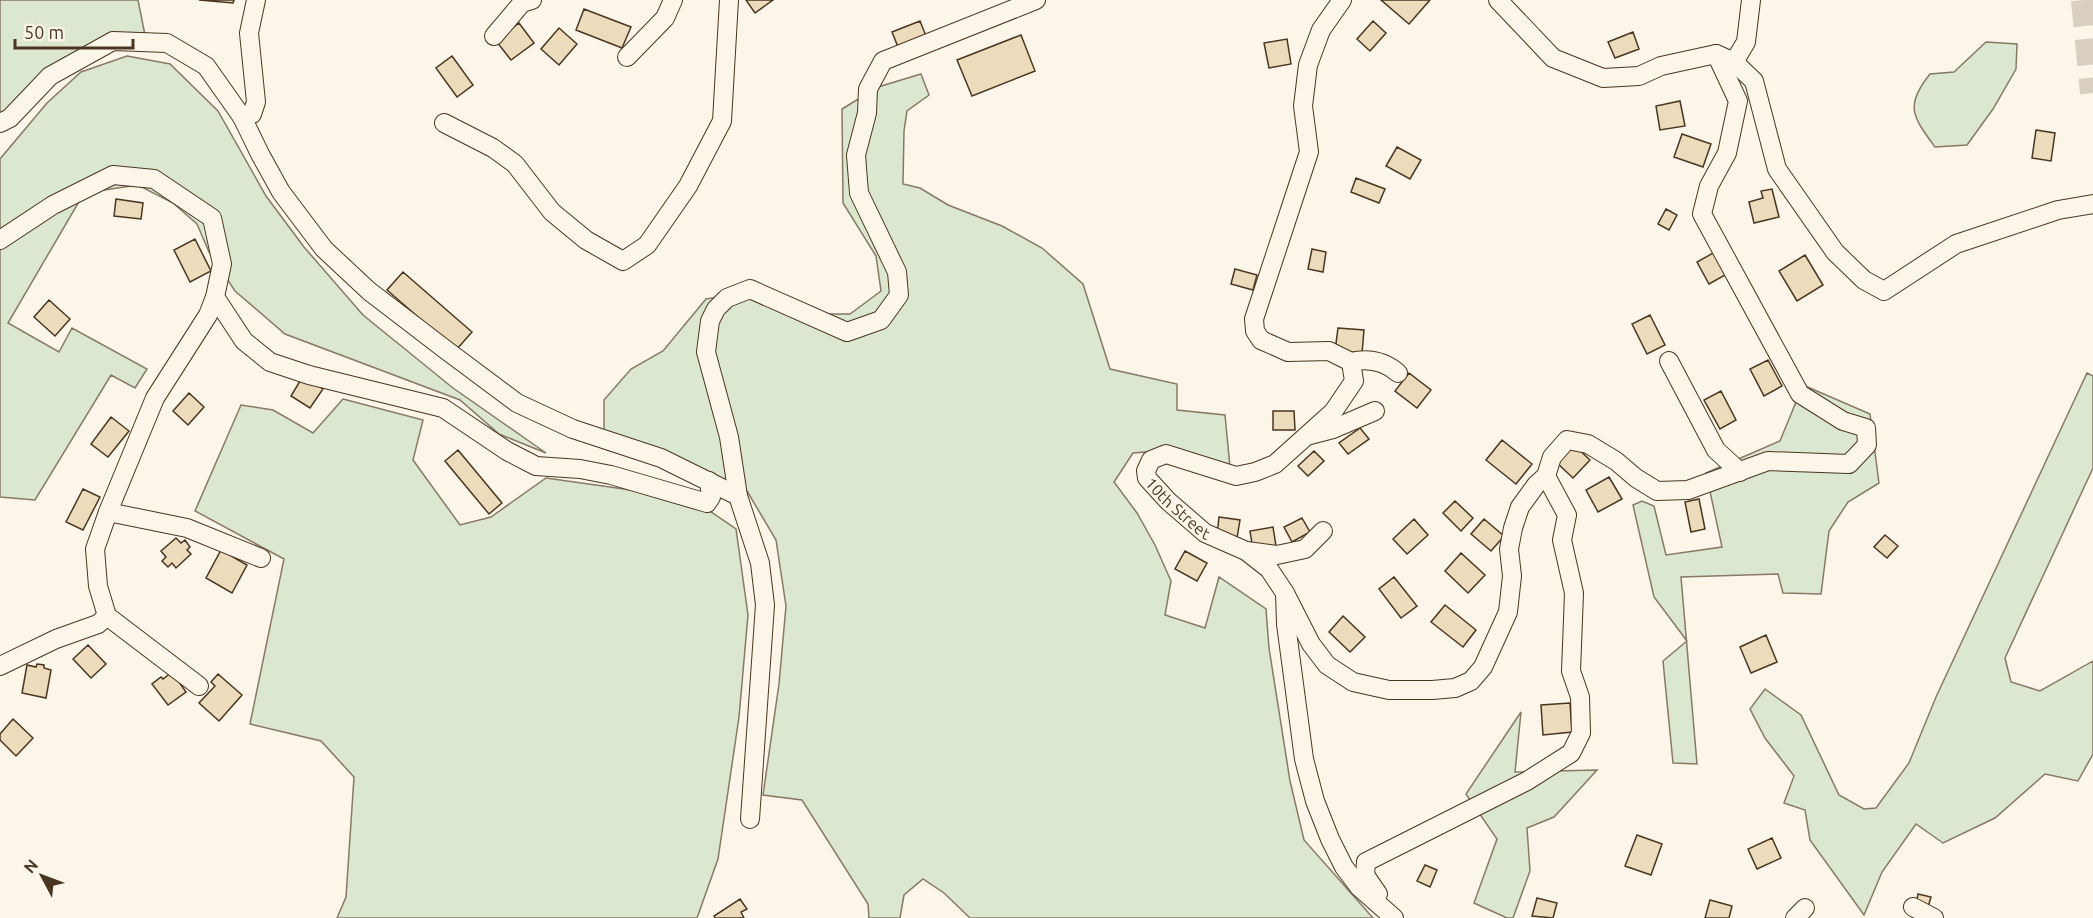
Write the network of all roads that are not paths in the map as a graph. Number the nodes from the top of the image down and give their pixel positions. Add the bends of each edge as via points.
1 (256, 0) edge
2 (532, 0) edge
3 (673, 0) edge
4 (729, 0) edge
5 (1036, 0) edge
6 (1342, 0) edge
7 (1498, 0) edge
8 (1751, 0) edge
9 (494, 36) dead end
10 (1716, 54) junction
11 (627, 57) dead end
12 (1734, 62) junction
13 (242, 117) junction
14 (0, 123) edge
15 (444, 123) dead end
16 (2093, 204) edge
17 (0, 240) edge
18 (215, 297) junction
19 (1670, 361) dead end
20 (1351, 362) junction
21 (1398, 373) dead end
22 (1375, 411) dead end
23 (1310, 435) junction
24 (1740, 472) junction
25 (1546, 476) junction
26 (709, 482) junction
27 (738, 496) junction
28 (108, 512) junction
29 (1323, 531) dead end
30 (1246, 551) junction
31 (261, 558) dead end
32 (1285, 593) junction
33 (107, 616) junction
34 (56, 639) junction
35 (47, 660) dead end
36 (0, 666) edge
37 (198, 686) dead end
38 (750, 819) dead end
39 (1913, 907) dead end
40 (1394, 918) edge
41 (1934, 918) edge

1 - 13 street via 249,33 256,102 252,114
2 - 9 street via 522,3
3 - 11 street via 665,18
4 - 15 street via 723,121 688,186 647,245 623,261 586,240 552,212 514,164 493,148
5 - 27 street via 883,61 868,89 867,113 856,155 860,193 897,272 899,295 881,320 847,332 750,289 727,298 716,309 710,321 706,352 729,437
6 - 20 street via 1321,30 1308,65 1303,106 1308,152 1254,319 1261,340 1288,352 1329,351
7 - 10 street via 1554,57 1603,78 1639,76 1661,66
8 - 12 street via 1746,42
10 - 12 street
10 - 24 street via 1738,101 1727,153 1709,186 1702,214 1800,394 1843,421 1866,428 1867,445 1849,464 1768,461
12 - 16 street via 1754,81 1777,170 1835,252 1864,280 1884,291 1956,244 2058,210
13 - 14 street via 206,66 166,43 113,41 50,76 10,118
13 - 26 street via 281,192 324,249 378,297 517,403 573,429 661,458
17 - 18 street via 53,205 113,174 154,179 212,218 222,264
18 - 26 street via 244,341 270,362 443,408 536,466 611,475 707,503 711,497
18 - 28 street via 208,315 155,398
19 - 24 street via 1716,450
20 - 21 street via 1365,359 1389,365
20 - 23 street, 10th Street via 1354,381 1333,412
22 - 23 street
23 - 30 street, 10th Street via 1275,464 1236,476 1166,454 1151,460 1147,478 1168,501 1205,533
24 - 25 street via 1688,490 1657,491 1588,444 1567,440 1552,457
25 - 32 street, 10th Street via 1520,507 1509,549 1512,576 1508,612 1484,667 1472,681 1455,688 1421,690 1389,690 1353,682 1327,665 1311,644
25 - 40 street via 1567,515 1562,540 1574,593 1571,671 1580,697 1581,734 1570,753 1527,781 1366,862 1365,875
26 - 27 street
27 - 38 street via 760,562 765,605
28 - 31 street via 187,528
28 - 33 street via 95,549 98,586
29 - 30 street via 1305,549 1277,555
30 - 32 street, 10th Street via 1269,569
32 - 40 street via 1304,759 1315,801 1344,867
33 - 34 street via 98,624
33 - 37 street
34 - 35 street
34 - 36 street
39 - 41 street

